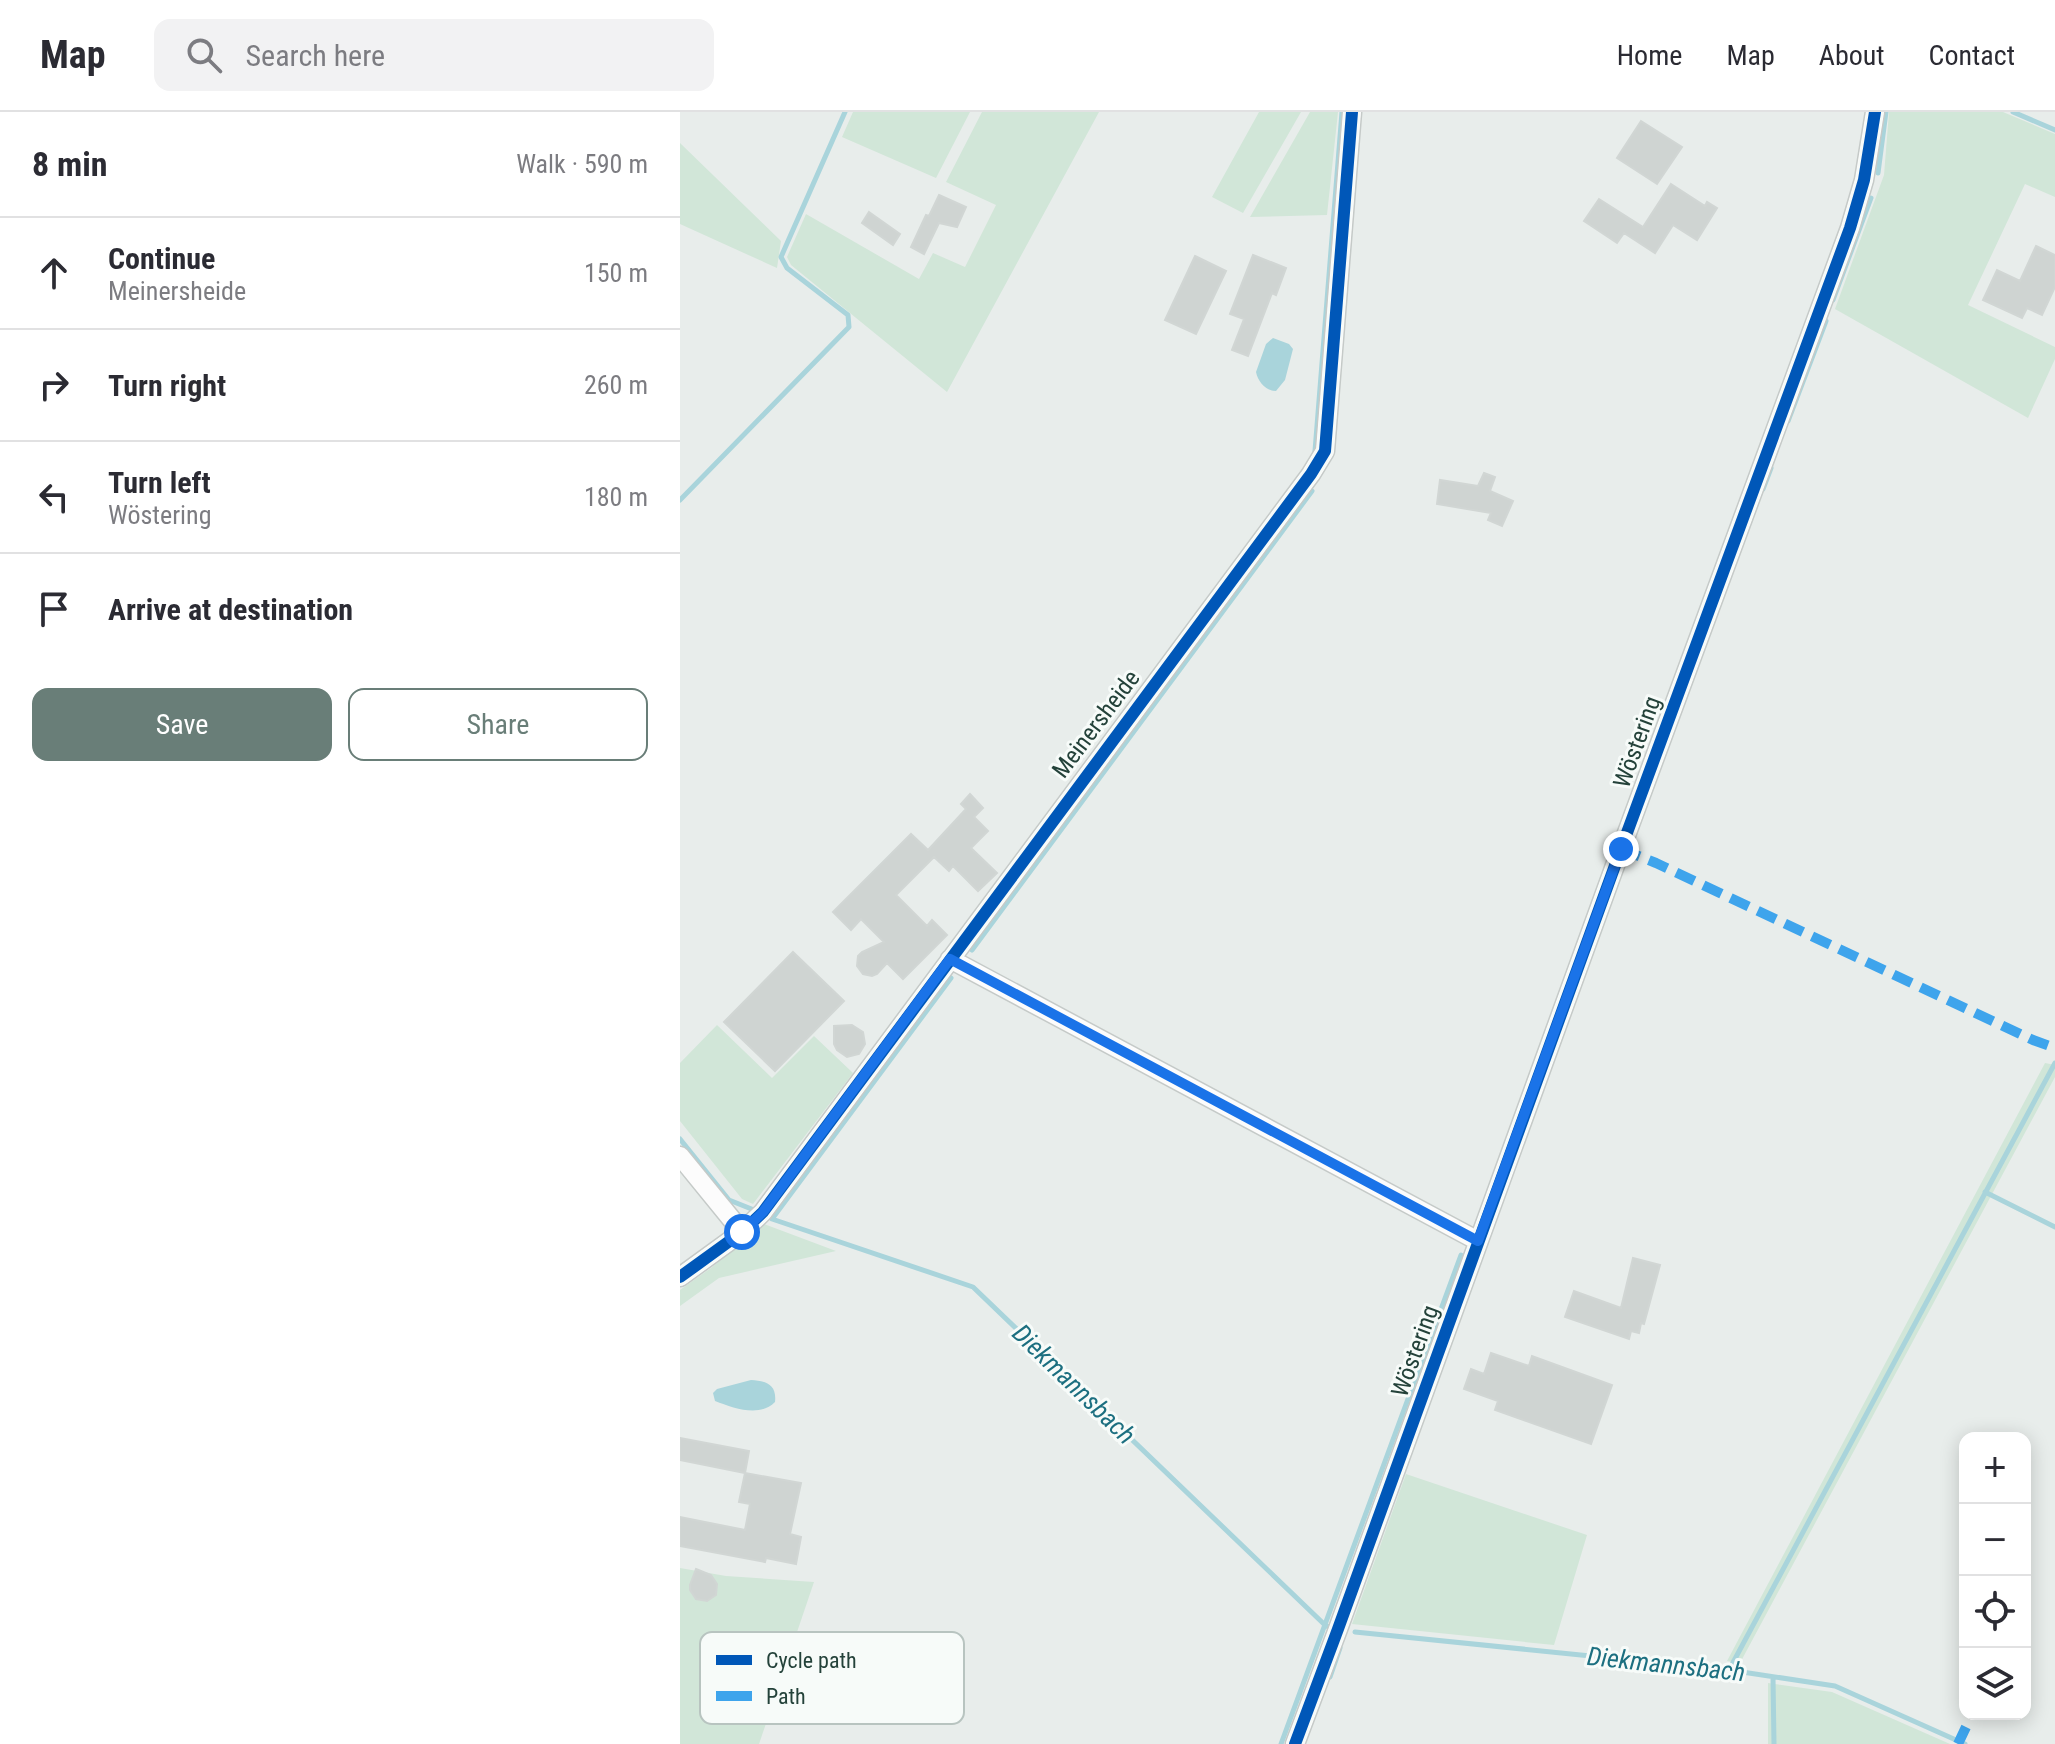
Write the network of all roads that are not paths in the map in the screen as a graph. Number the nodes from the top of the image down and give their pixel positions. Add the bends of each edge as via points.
1 (1352, 112) edge
2 (1875, 112) edge
3 (950, 959) junction
4 (680, 1156) edge
5 (742, 1232) junction
6 (1478, 1241) junction
7 (680, 1277) edge
8 (1295, 1744) edge

1 - 3 street, Meinersheide via 1325,451
2 - 6 street, Wöstering via 1850,228
3 - 5 street, Meinersheide via 763,1212
3 - 6 street
4 - 5 street
5 - 7 street, Meinersheide
6 - 8 street, Wöstering

